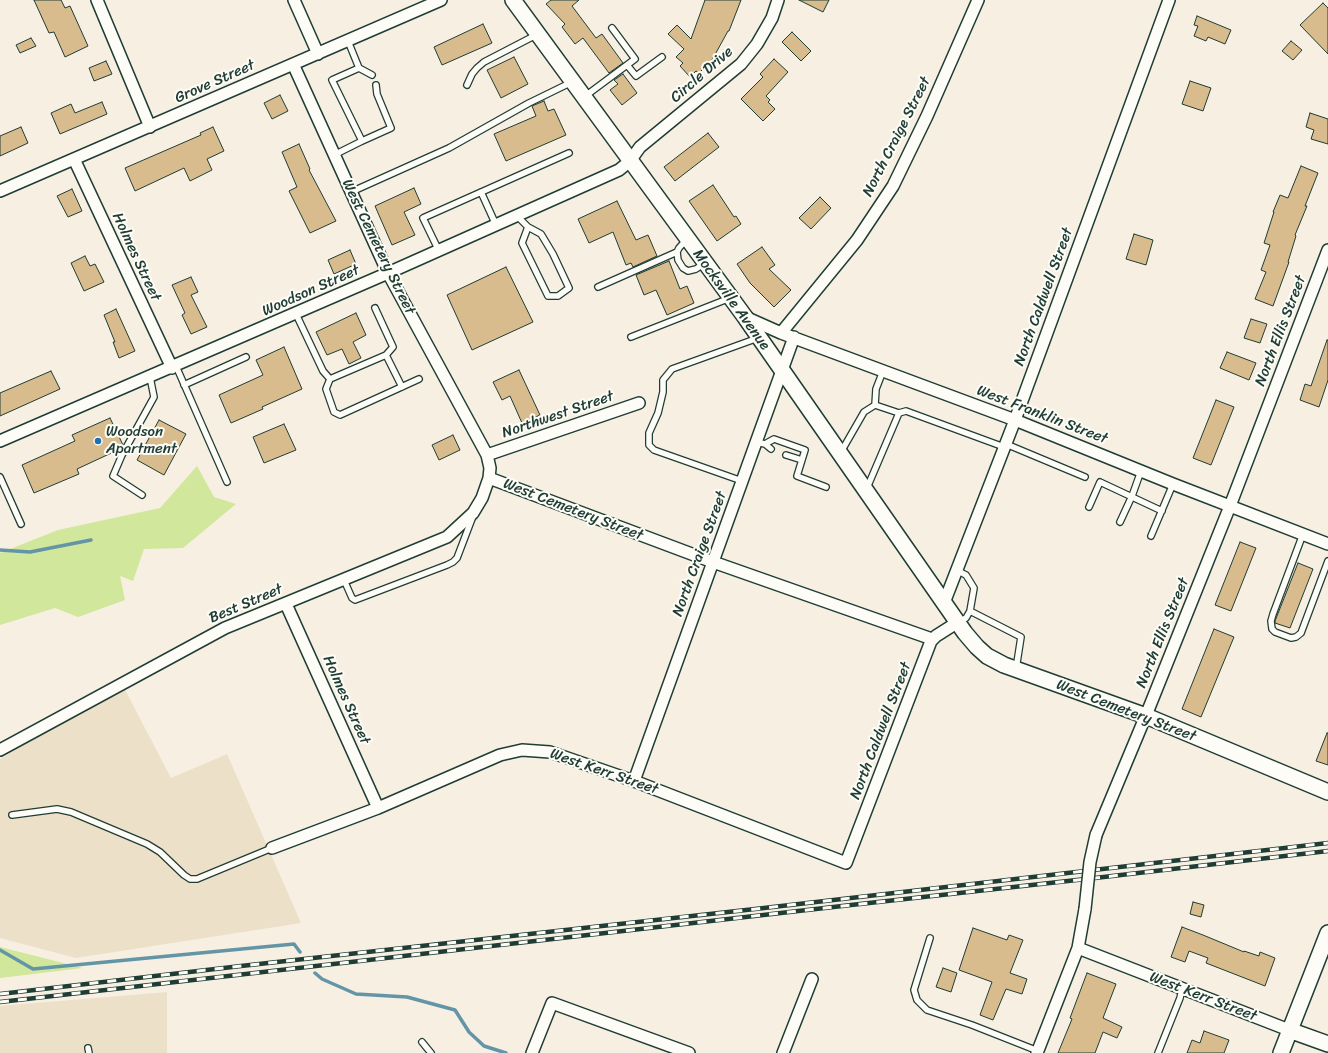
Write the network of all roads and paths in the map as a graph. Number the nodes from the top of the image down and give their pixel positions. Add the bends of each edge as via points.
1 (97, 0) edge
2 (294, 0) edge
3 (441, 0) edge
4 (513, 0) edge
5 (778, 0) edge
6 (978, 0) edge
7 (1169, 0) edge
8 (612, 28) dead end
9 (538, 34) junction
10 (348, 41) junction
11 (318, 54) junction
12 (662, 57) dead end
13 (293, 64) junction
14 (628, 65) junction
15 (359, 68) junction
16 (372, 75) dead end
17 (573, 82) junction
18 (376, 85) dead end
19 (467, 85) dead end
20 (584, 97) junction
21 (150, 126) junction
22 (362, 141) junction
23 (569, 153) dead end
24 (334, 154) junction
25 (74, 158) junction
26 (630, 161) junction
27 (0, 191) edge
28 (351, 192) junction
29 (481, 192) junction
30 (517, 216) junction
31 (496, 225) junction
32 (528, 227) junction
33 (687, 239) junction
34 (1328, 250) edge
35 (439, 251) junction
36 (677, 252) junction
37 (705, 263) junction
38 (388, 273) junction
39 (598, 287) dead end
40 (730, 297) junction
41 (375, 308) dead end
42 (296, 314) junction
43 (745, 317) junction
44 (781, 333) junction
45 (631, 337) dead end
46 (759, 338) junction
47 (794, 338) junction
48 (386, 355) junction
49 (246, 357) dead end
50 (174, 367) junction
51 (782, 371) junction
52 (883, 371) junction
53 (150, 377) junction
54 (330, 379) junction
55 (419, 379) dead end
56 (184, 385) junction
57 (402, 387) junction
58 (639, 403) dead end
59 (875, 404) junction
60 (899, 413) junction
61 (1015, 420) junction
62 (0, 441) edge
63 (761, 443) junction
64 (1005, 446) junction
65 (771, 449) dead end
66 (840, 454) junction
67 (487, 455) junction
68 (786, 455) dead end
69 (802, 460) junction
70 (1141, 470) junction
71 (0, 477) edge
72 (489, 478) junction
73 (1085, 478) dead end
74 (742, 481) junction
75 (227, 482) dead end
76 (1173, 484) junction
77 (826, 487) dead end
78 (866, 491) junction
79 (142, 494) dead end
80 (1132, 496) junction
81 (1089, 506) dead end
82 (1230, 506) junction
83 (475, 509) junction
84 (1162, 511) junction
85 (1120, 522) dead end
86 (21, 524) dead end
87 (1303, 534) junction
88 (1151, 536) dead end
89 (1328, 544) edge
90 (1328, 561) edge
91 (713, 562) junction
92 (958, 570) junction
93 (344, 580) junction
94 (944, 603) junction
95 (286, 604) junction
96 (970, 611) junction
97 (958, 622) junction
98 (932, 639) junction
99 (1016, 669) junction
100 (1146, 716) junction
101 (0, 750) edge
102 (634, 781) junction
103 (1328, 792) edge
104 (378, 808) junction
105 (12, 815) dead end
106 (272, 848) joint
107 (846, 863) joint
108 (1328, 933) edge
109 (930, 938) dead end
110 (1078, 948) junction
111 (812, 979) dead end
112 (1182, 989) junction
113 (1289, 1030) junction
114 (422, 1042) dead end
115 (1328, 1044) edge
116 (1038, 1052) edge
117 (431, 1053) edge
118 (532, 1053) edge
119 (689, 1053) edge
120 (783, 1053) edge
121 (1158, 1053) edge
122 (1281, 1053) edge

1 - 21 street
2 - 11 street
3 - 10 street, Grove Street
4 - 9 street, Mocksville Avenue
5 - 26 street, Circle Drive via 772,18 757,44 741,64 640,147
6 - 44 street, North Craige Street via 928,116 893,186 857,240
7 - 61 street, North Caldwell Street
8 - 14 lane via 635,59
9 - 17 street, Mocksville Avenue
9 - 19 lane via 484,62 476,68
10 - 11 street, Grove Street
10 - 15 lane
11 - 13 street, Grove Street
12 - 14 lane via 636,76
13 - 21 street, Grove Street
13 - 24 street, West Cemetery Street
14 - 20 lane
15 - 16 lane
15 - 22 lane via 332,80
17 - 20 street, Mocksville Avenue
17 - 28 lane via 529,102 449,148
18 - 22 lane via 377,94 391,128
20 - 26 street, Mocksville Avenue
21 - 25 street, Grove Street
22 - 24 lane
23 - 29 lane
24 - 28 street, West Cemetery Street
25 - 27 street, Grove Street
25 - 50 street, Holmes Street
26 - 30 street, Woodson Street via 619,170
26 - 33 street, Mocksville Avenue
28 - 38 street, West Cemetery Street
29 - 31 lane
29 - 35 lane via 423,218
30 - 31 street, Woodson Street
30 - 32 lane
31 - 35 street, Woodson Street
32 - 32 lane via 522,243 548,296 558,296 569,288 541,234
33 - 36 lane
33 - 37 street, Mocksville Avenue
34 - 82 street, North Ellis Street
35 - 38 street, Woodson Street
36 - 37 lane via 678,260 688,271
36 - 39 lane
37 - 40 street, Mocksville Avenue
38 - 42 street, Woodson Street
38 - 67 street, West Cemetery Street
40 - 43 street, Mocksville Avenue
40 - 45 lane
41 - 48 lane via 393,347
42 - 50 street, Woodson Street
42 - 54 lane via 323,371
43 - 44 street, West Franklin Street
43 - 46 street, Mocksville Avenue
44 - 47 street, West Franklin Street
46 - 51 street, Mocksville Avenue
46 - 74 lane via 672,369 663,380 658,413 649,433 649,445 654,450
47 - 51 street, North Craige Street
47 - 52 street, West Franklin Street
48 - 54 lane
48 - 57 lane
49 - 56 lane
50 - 53 street, Woodson Street
50 - 56 lane
51 - 63 street, North Craige Street
51 - 66 street, Mocksville Avenue
52 - 59 lane via 876,389
52 - 61 street, West Franklin Street
53 - 62 street, Woodson Street
53 - 79 lane via 154,396 122,455 114,476
54 - 57 lane via 326,389 334,412 340,415
55 - 57 lane
56 - 75 lane
58 - 67 street, Northwest Street
59 - 60 lane
59 - 66 lane via 864,412
60 - 64 lane via 906,411
60 - 78 lane
61 - 64 street, North Caldwell Street
61 - 70 street, West Franklin Street
63 - 65 lane
63 - 69 lane via 774,439 805,450
63 - 74 street, North Craige Street
64 - 73 lane
64 - 92 street, North Caldwell Street
66 - 78 street, Mocksville Avenue
67 - 72 street, West Cemetery Street
68 - 69 lane
69 - 77 lane via 797,476
70 - 76 street, West Franklin Street
70 - 80 lane
71 - 86 lane
72 - 83 street, Best Street
72 - 91 street, West Cemetery Street
74 - 91 street, North Craige Street
76 - 82 street, West Franklin Street
76 - 84 lane
78 - 94 street, Mocksville Avenue
80 - 81 lane via 1100,482
80 - 84 lane
80 - 85 lane
82 - 87 street, West Franklin Street
82 - 100 street, North Ellis Street
83 - 93 street, Best Street via 447,537
83 - 93 lane via 458,558 453,562 355,600
84 - 88 lane
87 - 89 street, West Franklin Street
87 - 90 lane via 1273,614 1271,621 1275,632 1291,638 1301,633
91 - 98 street, West Cemetery Street
91 - 102 street, North Craige Street
92 - 94 street, North Caldwell Street
92 - 96 lane via 966,575 974,588
93 - 95 street, Best Street
94 - 97 street, West Cemetery Street
95 - 101 street, Best Street via 225,628
95 - 104 street, Holmes Street
96 - 97 lane via 966,618
96 - 99 lane via 1021,637
97 - 98 street
97 - 99 street, West Cemetery Street via 981,651
98 - 107 street, North Caldwell Street
99 - 100 street, West Cemetery Street
100 - 103 street, West Cemetery Street
100 - 110 street, North Ellis Street, bridge via 1096,835
102 - 104 street, West Kerr Street via 550,752 522,750 500,755
102 - 107 street, West Kerr Street
104 - 106 street, West Kerr Street
105 - 106 lane via 57,808 71,812 147,844 160,852 190,879 197,879
108 - 113 street
109 - 116 lane via 914,990 917,1000 927,1010
110 - 112 street, West Kerr Street
110 - 116 street, North Ellis Street
111 - 120 street
112 - 113 street, West Kerr Street
112 - 121 lane
113 - 115 street, West Kerr Street
113 - 122 street
114 - 117 lane
118 - 119 street via 552,1002

